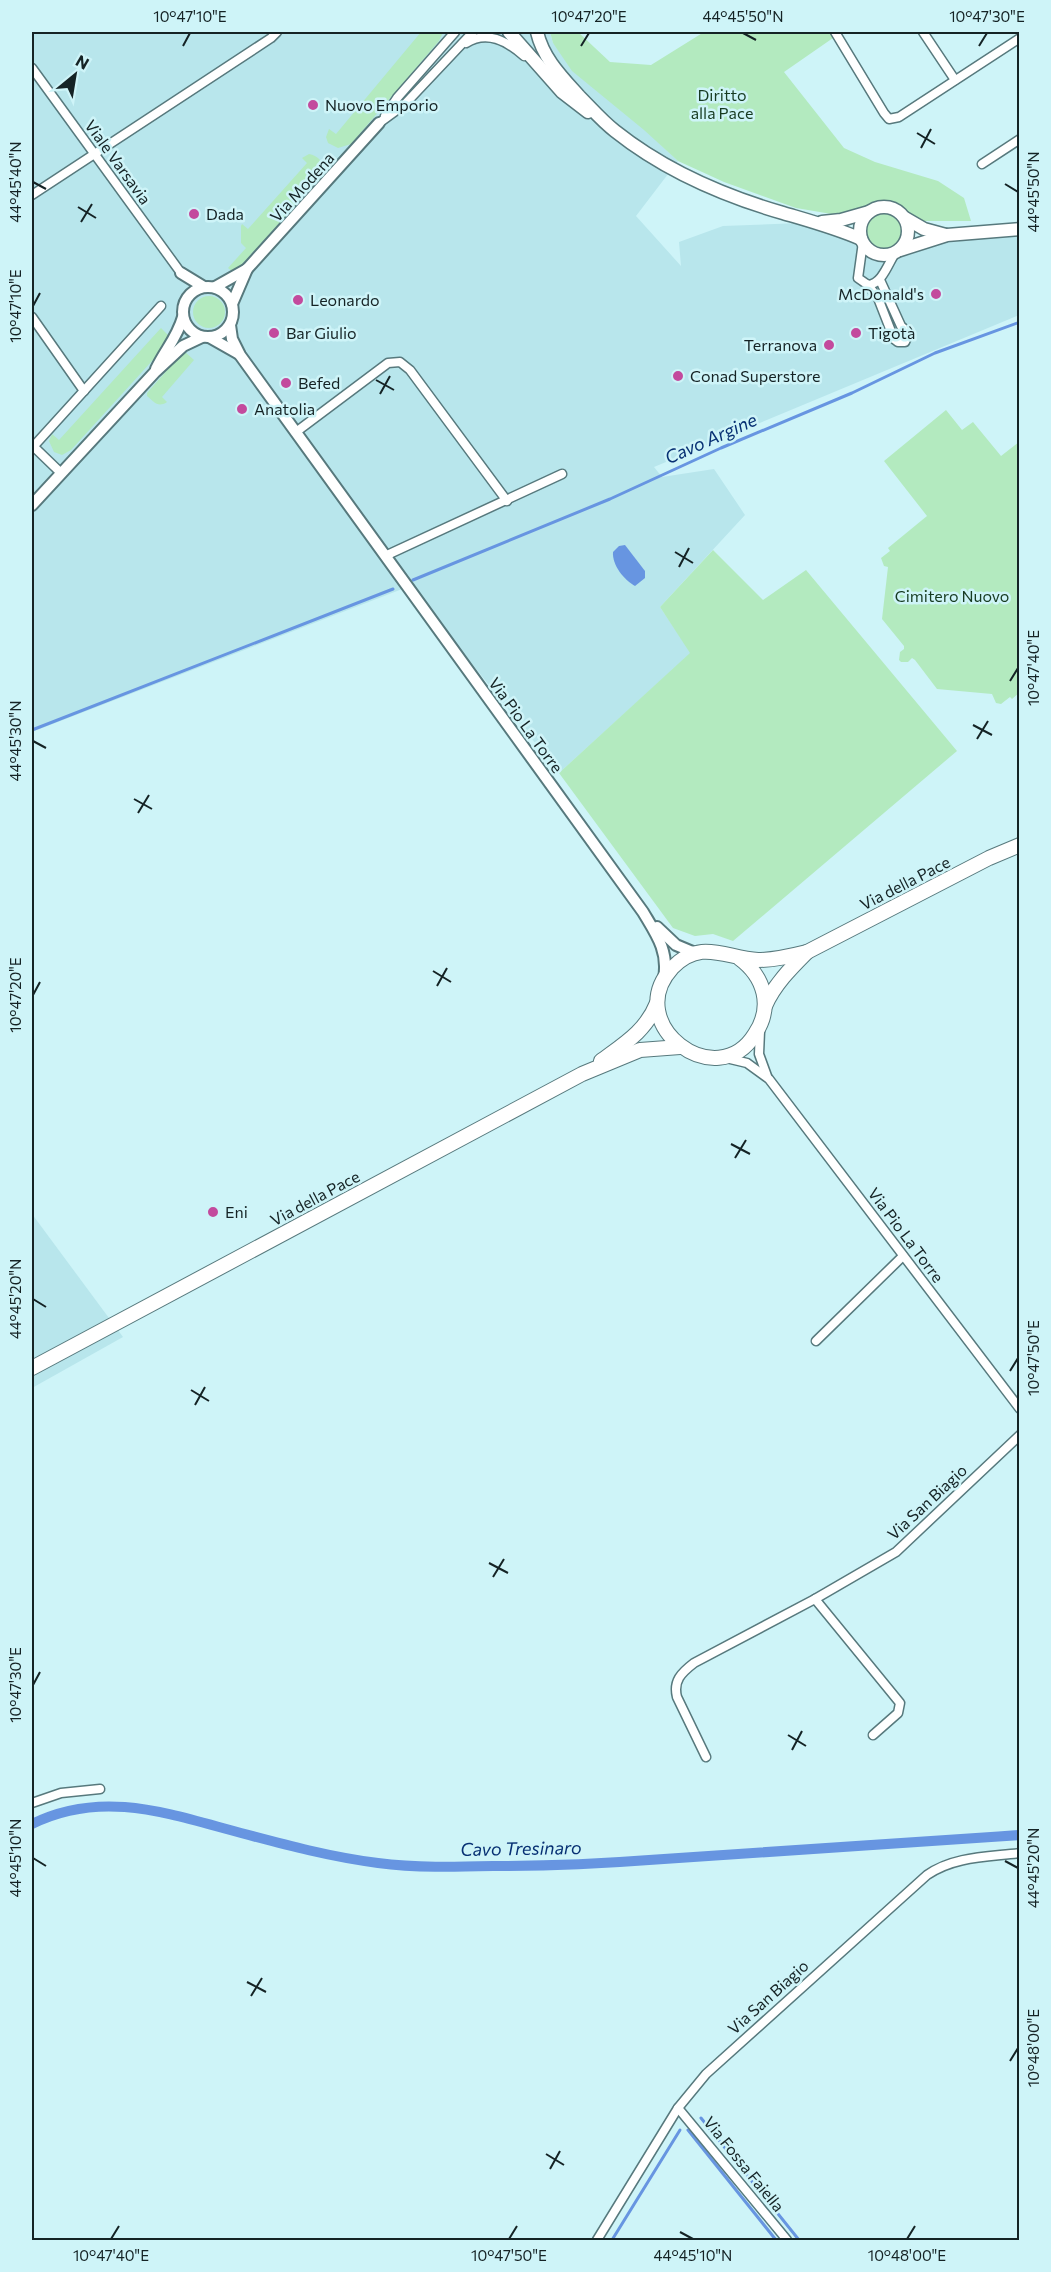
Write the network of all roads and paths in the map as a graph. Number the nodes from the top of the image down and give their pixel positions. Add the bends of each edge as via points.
1 (277, 32) edge
2 (455, 32) edge
3 (473, 32) edge
4 (509, 32) edge
5 (537, 32) edge
6 (835, 32) edge
7 (923, 32) edge
8 (448, 36) edge
9 (1020, 38) edge
10 (458, 48) junction
11 (32, 68) edge
12 (549, 79) junction
13 (955, 81) junction
14 (602, 120) junction
15 (379, 123) junction
16 (1020, 139) edge
17 (94, 153) junction
18 (982, 164) dead end
19 (32, 195) edge
20 (869, 212) junction
21 (905, 218) junction
22 (818, 222) junction
23 (1020, 229) edge
24 (947, 235) junction
25 (862, 241) junction
26 (897, 251) junction
27 (247, 269) junction
28 (181, 273) junction
29 (880, 280) junction
30 (868, 285) junction
31 (210, 287) junction
32 (186, 298) junction
33 (232, 304) junction
34 (161, 306) dead end
35 (32, 317) edge
36 (183, 317) junction
37 (230, 325) junction
38 (206, 337) junction
39 (240, 355) junction
40 (155, 372) junction
41 (84, 391) junction
42 (296, 432) junction
43 (32, 447) edge
44 (61, 473) junction
45 (562, 474) dead end
46 (507, 501) junction
47 (32, 505) edge
48 (385, 556) junction
49 (1020, 845) edge
50 (643, 912) junction
51 (807, 952) junction
52 (695, 953) junction
53 (739, 958) junction
54 (664, 980) junction
55 (658, 1000) junction
56 (765, 1006) junction
57 (760, 1027) junction
58 (680, 1047) junction
59 (720, 1057) junction
60 (582, 1074) junction
61 (769, 1079) junction
62 (903, 1256) junction
63 (816, 1341) dead end
64 (32, 1368) edge
65 (1020, 1409) edge
66 (1020, 1435) edge
67 (815, 1599) junction
68 (873, 1735) dead end
69 (706, 1757) dead end
70 (100, 1790) dead end
71 (32, 1803) edge
72 (1020, 1853) edge
73 (678, 2108) junction
74 (597, 2241) edge
75 (787, 2241) edge

1 - 17 street
2 - 8 street, Via Modena
3 - 10 street, Via Modena
4 - 12 main road
5 - 14 main road via 547,58
6 - 13 street via 889,119 899,117
7 - 13 street
8 - 15 street, Via Modena
9 - 13 street
10 - 12 street, Via Modena via 483,37 502,40
10 - 15 street, Via Modena via 405,104
11 - 17 street, Viale Varsavia
12 - 14 main road
14 - 22 main road via 653,157 704,184
15 - 27 street, Via Modena
16 - 18 street
17 - 19 street
17 - 28 street, Viale Varsavia
20 - 21 main road via 887,207
20 - 22 main road
20 - 25 main road via 861,225
21 - 24 main road via 924,229
21 - 26 main road via 908,237
22 - 25 main road
23 - 24 main road
24 - 26 main road
25 - 26 main road via 879,255
25 - 30 street via 858,278
26 - 29 street
27 - 31 street, Via Modena
27 - 33 street, Via Modena
28 - 31 street, Viale Varsavia
28 - 32 street, Viale Varsavia
29 - 30 street
29 - 30 street via 901,326 909,333 904,342 894,339 878,298
31 - 32 street via 191,292
31 - 33 street via 225,294
32 - 36 street
33 - 37 street
34 - 41 street
35 - 41 street
36 - 38 street via 188,328
36 - 40 street via 176,339
37 - 38 street via 221,333
37 - 39 street, Via Pio La Torre
38 - 39 street, Via Pio La Torre
38 - 40 street via 183,346
39 - 42 street, Via Pio La Torre
40 - 44 street
41 - 43 street
42 - 46 street via 388,363 400,362 410,370
42 - 48 street, Via Pio La Torre
43 - 44 street
44 - 47 street
45 - 46 street
46 - 48 street
48 - 50 street, Via Pio La Torre
49 - 51 main road, Via della Pace
50 - 52 street, Via Pio La Torre via 669,940
50 - 54 street, Via Pio La Torre via 664,949
51 - 53 main road, Via della Pace via 782,958
51 - 56 main road, Via della Pace
52 - 53 main road via 713,951
52 - 54 main road via 677,964
53 - 56 main road via 759,979
54 - 55 main road
55 - 58 main road via 663,1026
55 - 60 main road, Via della Pace via 648,1022 634,1037
56 - 57 main road
57 - 59 main road via 743,1047
57 - 61 street, Via Pio La Torre via 759,1054
58 - 59 main road via 697,1055
58 - 60 main road, Via della Pace via 640,1050
59 - 61 street, Via Pio La Torre via 747,1063
60 - 64 main road, Via della Pace
61 - 62 street, Via Pio La Torre
62 - 63 street
62 - 65 street, Via Pio La Torre
66 - 67 street, Via San Biagio via 896,1552
67 - 68 street via 900,1703 898,1713
67 - 69 street, Via San Biagio via 680,1674 675,1688 677,1697
70 - 71 street via 62,1793
72 - 73 street, Via San Biagio via 957,1861 927,1875 706,2074
73 - 74 street, Via San Biagio
73 - 75 street, Via Fossa Faiella

